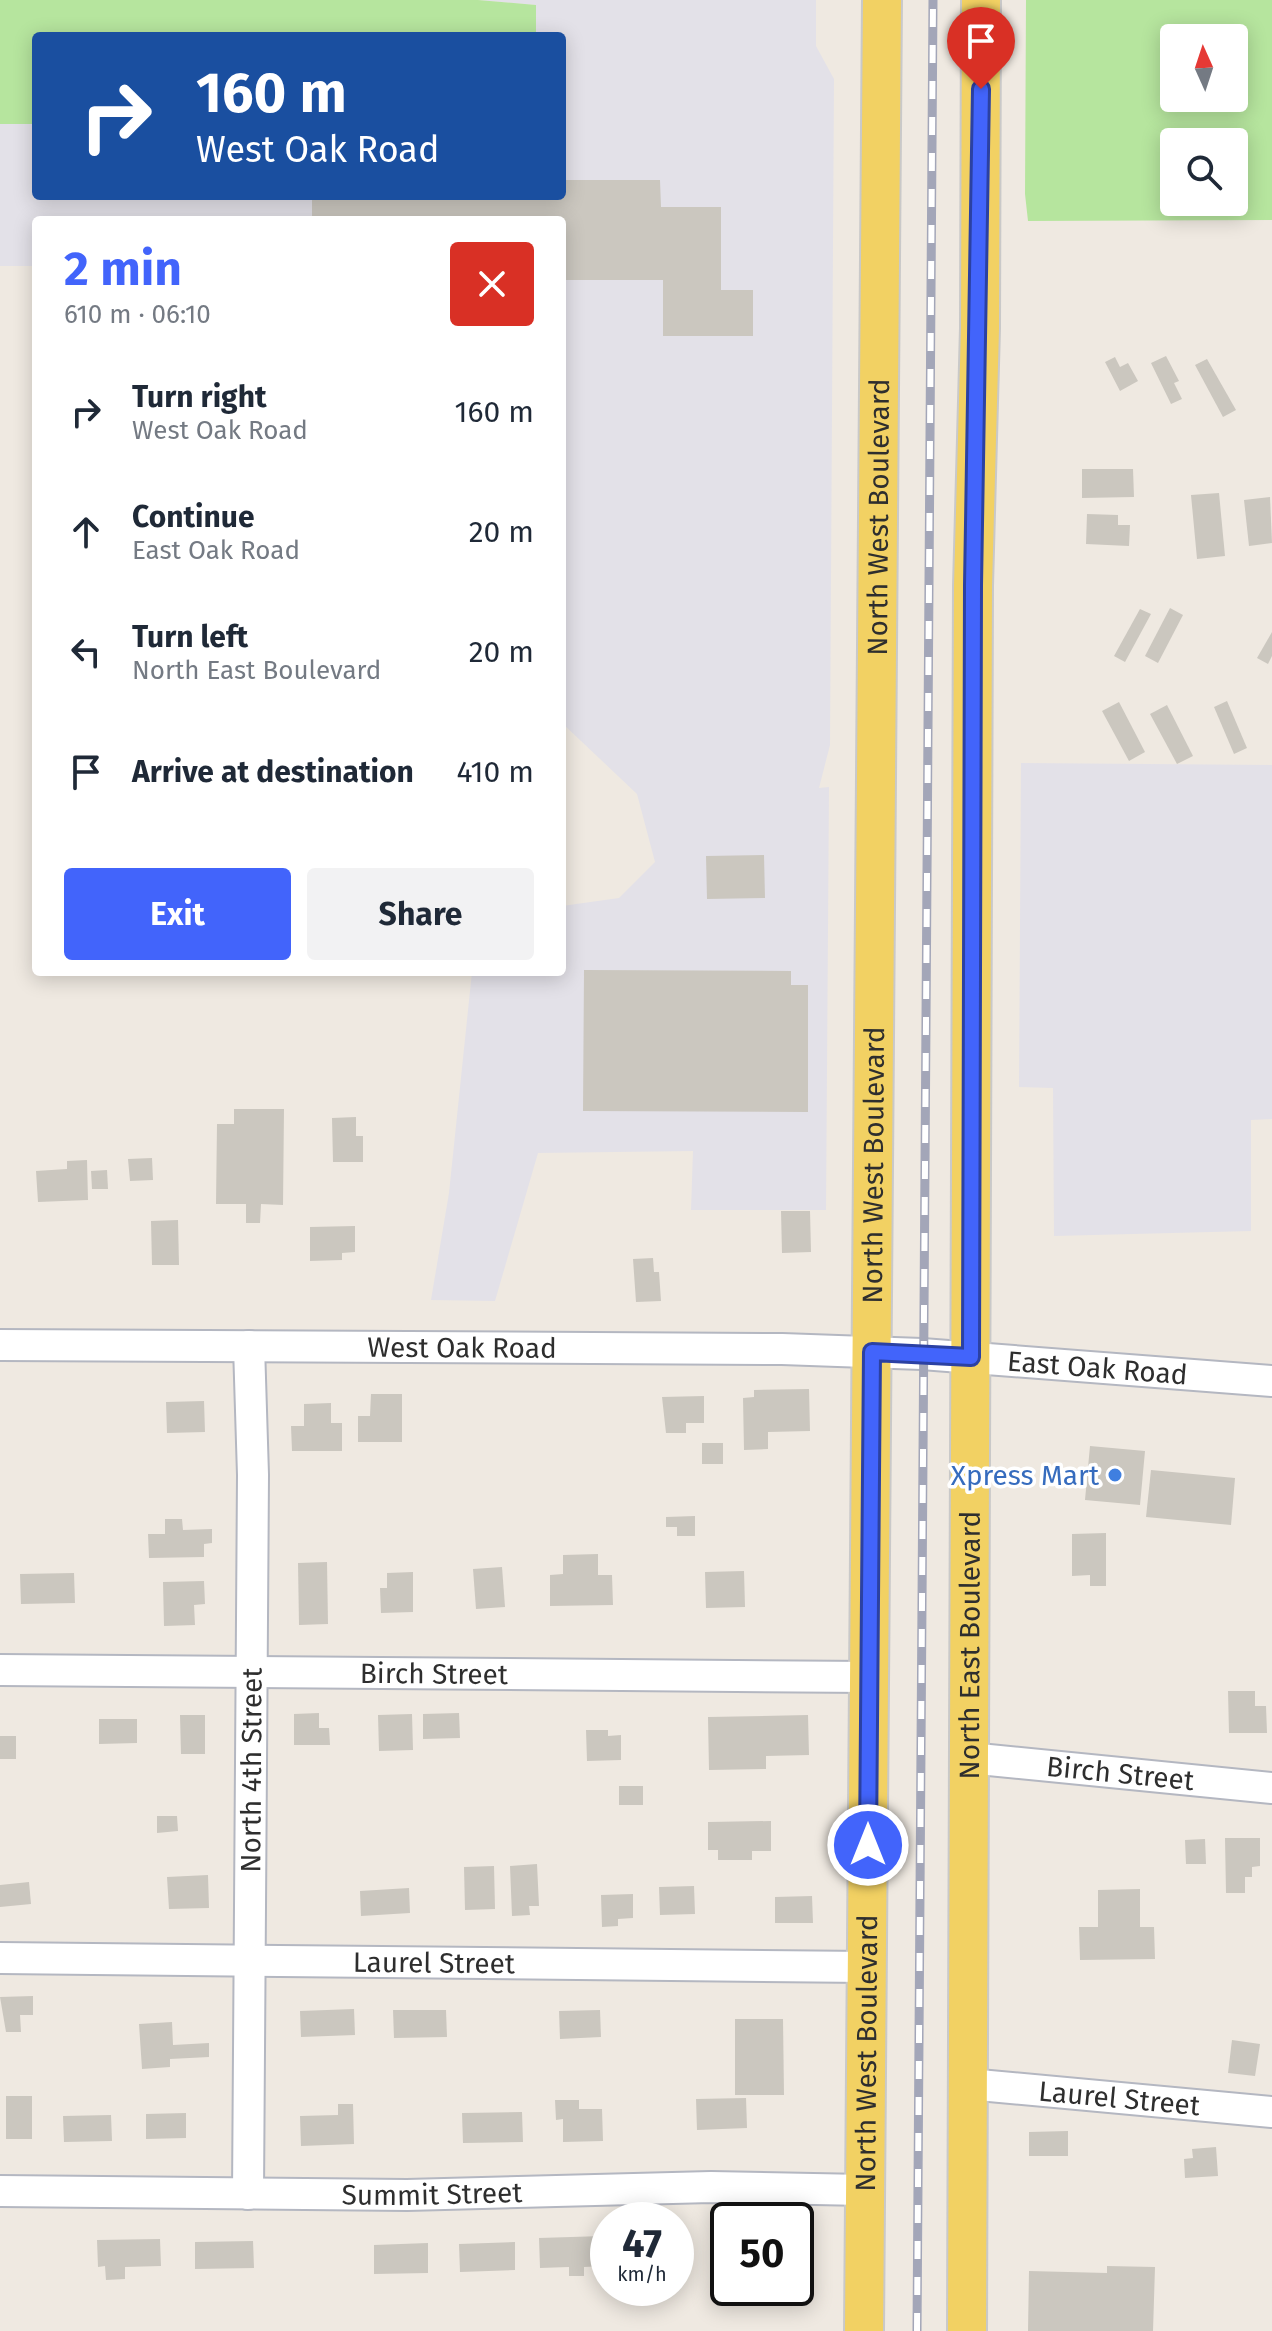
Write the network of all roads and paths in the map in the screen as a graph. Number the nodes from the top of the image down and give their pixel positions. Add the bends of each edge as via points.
1 (882, 0) edge
2 (981, 0) edge
3 (0, 1345) edge
4 (249, 1346) junction
5 (872, 1352) junction
6 (922, 1354) joint
7 (971, 1357) junction
8 (1272, 1381) edge
9 (0, 1670) edge
10 (251, 1672) junction
11 (870, 1677) junction
12 (969, 1758) junction
13 (1272, 1788) edge
14 (0, 1958) edge
15 (248, 1959) junction
16 (867, 1967) junction
17 (968, 2084) junction
18 (1272, 2112) edge
19 (865, 2190) junction
20 (0, 2191) edge
21 (248, 2194) junction
22 (864, 2331) edge
23 (967, 2331) edge

1 - 5 main road, North West Boulevard
2 - 7 main road, North East Boulevard
3 - 4 street, West Oak Road
4 - 5 street, West Oak Road
4 - 10 street, North 4th Street
5 - 6 street, West Oak Road
5 - 11 main road, North West Boulevard
6 - 7 street, East Oak Road
7 - 8 street, East Oak Road
7 - 12 main road, North East Boulevard
9 - 10 street, Birch Street
10 - 11 street, Birch Street
10 - 15 street, North 4th Street
11 - 16 main road, North West Boulevard
12 - 13 street, Birch Street
12 - 17 main road, North East Boulevard
14 - 15 street, Laurel Street
15 - 16 street, Laurel Street
15 - 21 street, North 4th Street
16 - 19 main road, North West Boulevard
17 - 18 street, Laurel Street
17 - 23 main road, North East Boulevard
19 - 21 street, Summit Street
19 - 22 main road, North West Boulevard
20 - 21 street, Summit Street

